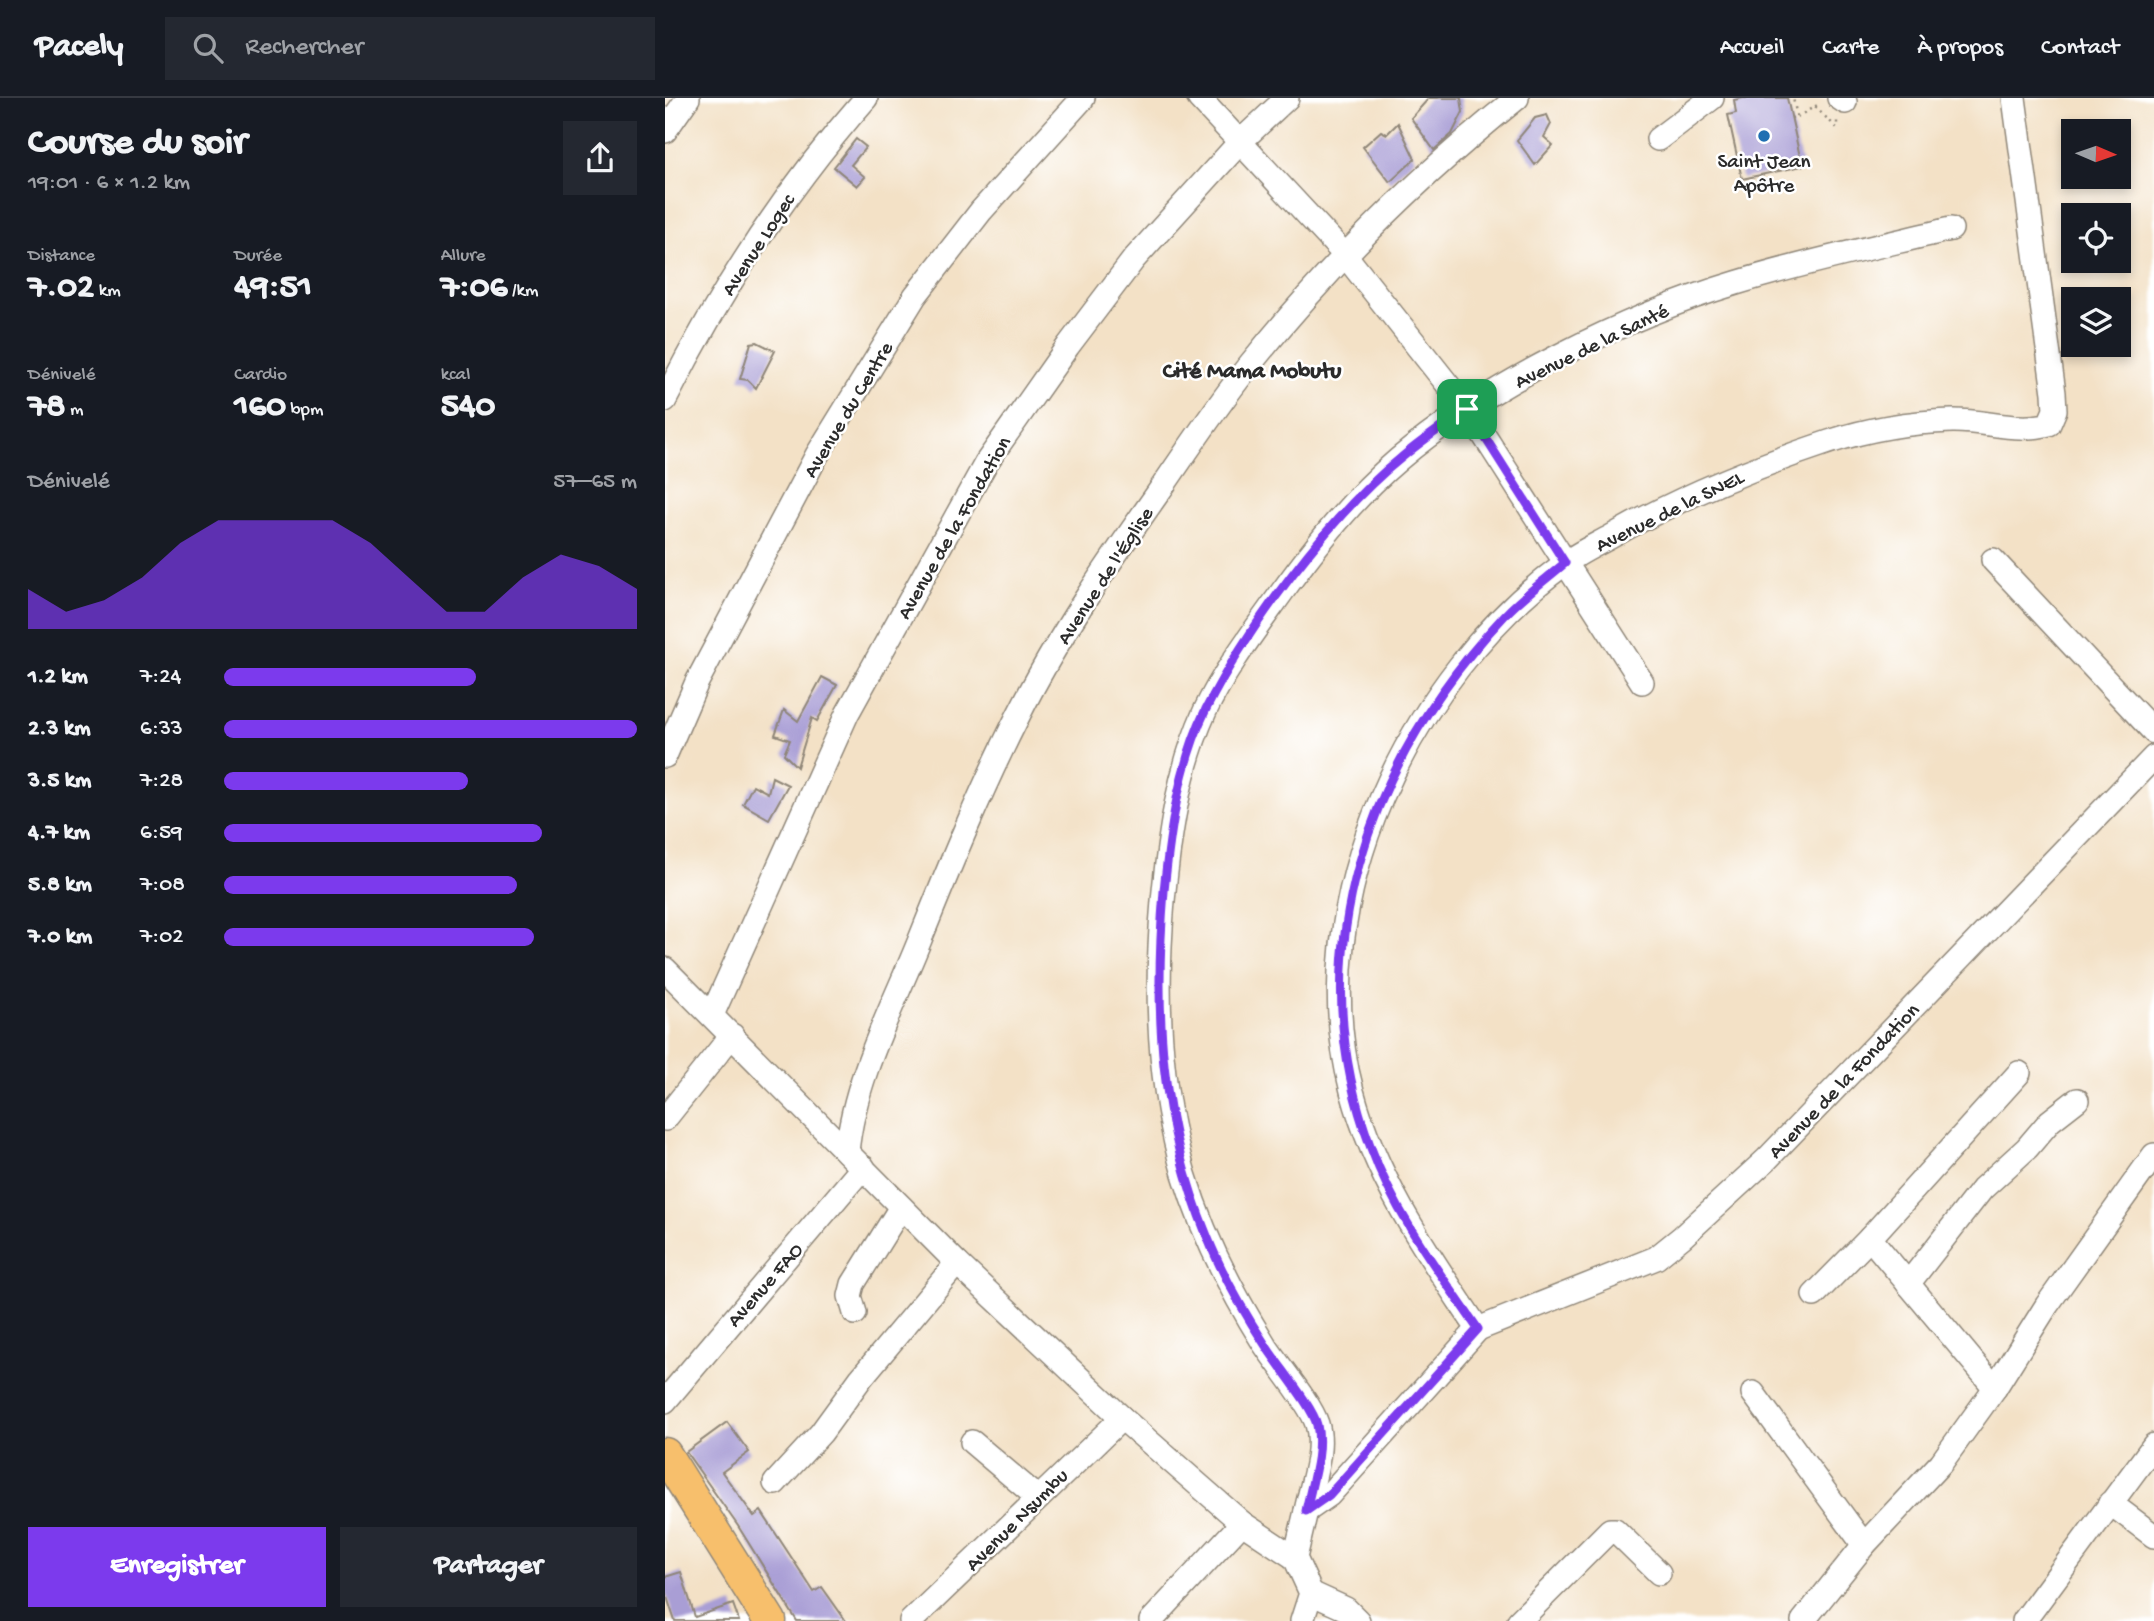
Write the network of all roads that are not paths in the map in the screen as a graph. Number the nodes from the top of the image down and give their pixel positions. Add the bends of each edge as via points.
1 (688, 98) edge
2 (866, 98) edge
3 (1083, 98) edge
4 (1199, 98) edge
5 (1287, 98) edge
6 (1517, 98) edge
7 (1712, 98) edge
8 (2014, 98) edge
9 (665, 131) edge
10 (1658, 139) dead end
11 (1241, 141) junction
12 (1951, 229) dead end
13 (1345, 255) junction
14 (665, 400) edge
15 (1467, 409) junction
16 (1993, 560) dead end
17 (1565, 563) junction
18 (1642, 682) dead end
19 (2154, 732) edge
20 (665, 757) edge
21 (2154, 757) edge
22 (665, 969) edge
23 (712, 1016) junction
24 (732, 1035) junction
25 (2019, 1073) dead end
26 (2077, 1100) dead end
27 (665, 1119) edge
28 (2154, 1155) edge
29 (855, 1160) junction
30 (901, 1207) junction
31 (1870, 1238) junction
32 (957, 1263) junction
33 (1908, 1284) junction
34 (1814, 1295) dead end
35 (855, 1313) dead end
36 (1478, 1329) junction
37 (1995, 1388) junction
38 (1753, 1393) dead end
39 (665, 1401) edge
40 (1122, 1418) junction
41 (972, 1442) dead end
42 (2154, 1445) edge
43 (665, 1454) edge
44 (775, 1483) dead end
45 (1037, 1497) junction
46 (2110, 1503) junction
47 (1306, 1511) junction
48 (1242, 1523) junction
49 (2154, 1536) edge
50 (1864, 1545) junction
51 (1295, 1558) junction
52 (1659, 1573) dead end
53 (1311, 1593) junction
54 (770, 1621) edge
55 (911, 1621) edge
56 (1151, 1621) edge
57 (1302, 1621) edge
58 (1358, 1621) edge
59 (1519, 1621) edge
60 (1803, 1621) edge
61 (2024, 1621) edge

1 - 9 street
2 - 14 street, Avenue Logec via 790,191 694,343
3 - 20 street, Avenue du Centre via 981,211 915,296 817,455 697,682
4 - 11 street
5 - 11 street, Avenue de la Fondation
6 - 13 street, Avenue de l'Église
7 - 10 street
8 - 17 street, Avenue de la SNEL via 2054,393 2055,410 2049,424 2027,427 1953,421 1891,426 1832,440 1705,489
11 - 13 street
11 - 23 street, Avenue de la Fondation via 1134,259 986,463 848,714
12 - 15 street, Avenue de la Santé via 1689,298 1548,362
13 - 15 street
13 - 29 street, Avenue de l'Église via 1247,368 1130,532 1056,647 1019,715 864,1080 851,1125
15 - 17 street
15 - 47 street, Avenue de la Santé via 1400,458 1354,502 1307,557 1245,643 1206,711 1192,748 1167,855 1158,1009 1167,1101 1185,1176 1226,1279 1317,1422
16 - 19 street
17 - 18 street
17 - 36 street, Avenue de la SNEL via 1497,624 1445,687 1400,760 1364,842 1342,953 1343,1040 1351,1088 1370,1147 1397,1204
21 - 36 street, Avenue de la Fondation via 1767,1159 1682,1237 1656,1258
22 - 23 street
23 - 24 street
24 - 27 street
24 - 29 street
25 - 31 street
26 - 33 street via 1982,1189
28 - 37 street via 2047,1305
29 - 30 street
29 - 39 street, Avenue FAO
30 - 32 street
30 - 35 street via 853,1284
31 - 33 street
31 - 34 street
32 - 40 street
32 - 44 street via 821,1433
33 - 37 street
36 - 47 street via 1336,1487
37 - 50 street via 1941,1463
38 - 50 street
40 - 45 street, Avenue Nsumbu
40 - 48 street
41 - 45 street
42 - 46 street
43 - 54 highway
45 - 55 street, Avenue Nsumbu
46 - 49 street
46 - 61 street
47 - 51 street
48 - 51 street
48 - 56 street
50 - 60 street
51 - 53 street
52 - 59 street via 1610,1530
53 - 57 street
53 - 58 street via 1346,1609

